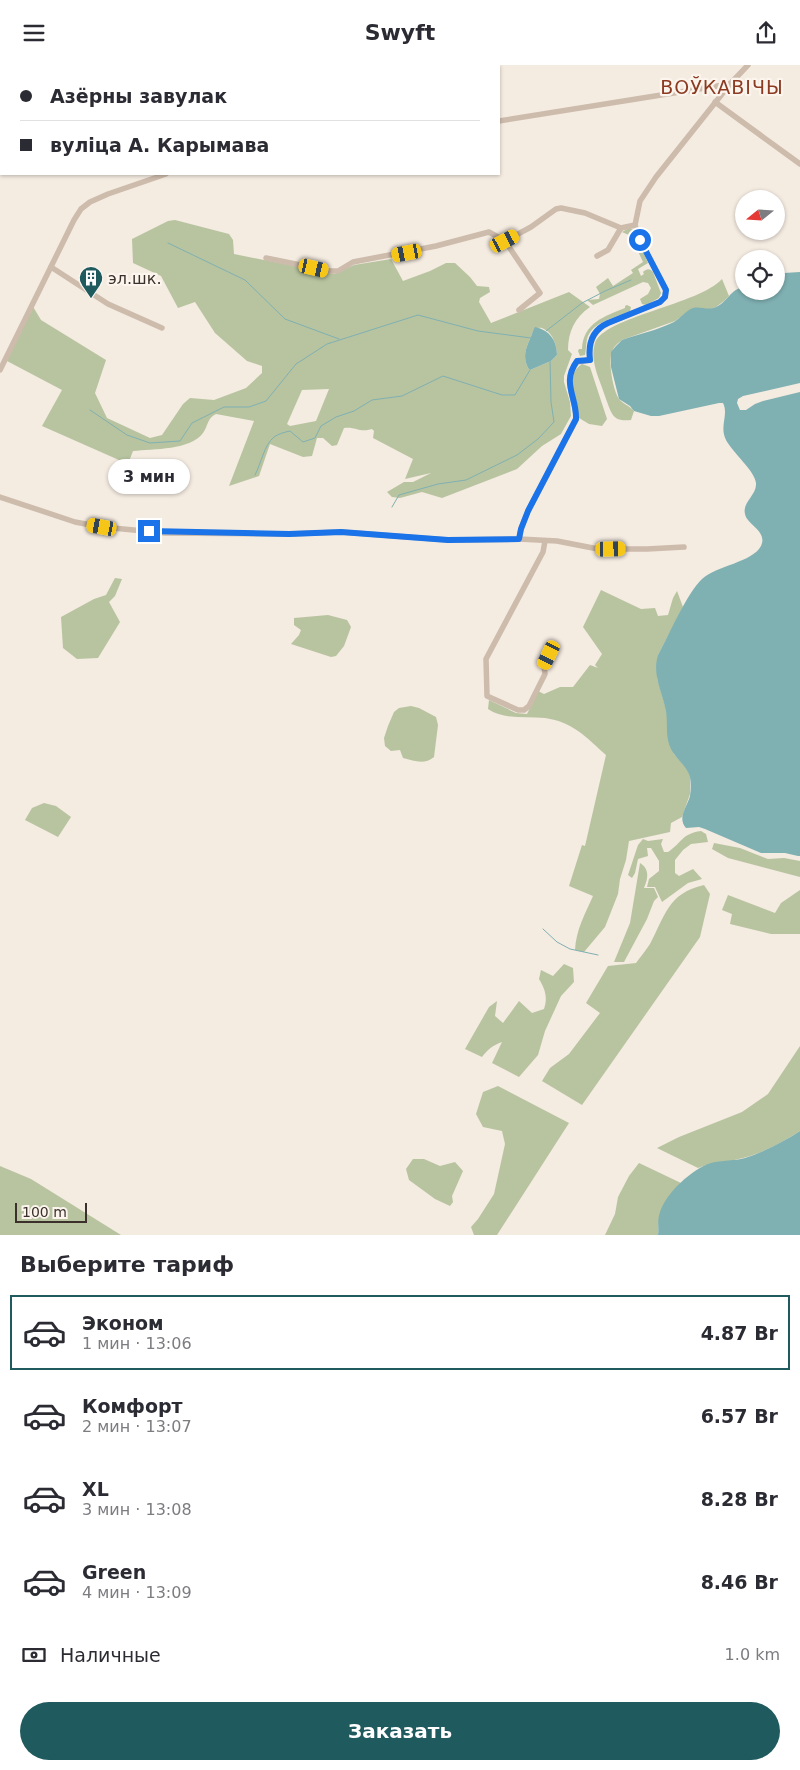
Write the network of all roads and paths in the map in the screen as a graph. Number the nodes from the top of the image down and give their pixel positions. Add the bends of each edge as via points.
1 (748, 65) edge
2 (730, 84) junction
3 (715, 102) junction
4 (500, 121) edge
5 (800, 163) edge
6 (163, 175) edge
7 (635, 225) junction
8 (621, 229) junction
9 (505, 241) junction
10 (597, 256) dead end
11 (266, 258) dead end
12 (51, 267) junction
13 (519, 310) dead end
14 (162, 328) dead end
15 (0, 370) edge
16 (0, 497) edge
17 (519, 539) junction
18 (545, 541) junction
19 (684, 547) dead end
20 (554, 645) dead end

1 - 2 street
2 - 3 street
2 - 4 street
3 - 5 street
3 - 7 street via 648,187 640,201
6 - 12 street via 108,194 81,209
7 - 8 street
7 - 17 street via 666,290 665,297 600,328 590,342 590,360 577,361 570,379 576,419 528,511
8 - 9 street via 585,213 561,208
8 - 10 street via 608,250
9 - 11 street via 489,232 436,247 353,263 338,271
9 - 13 street via 540,293
12 - 14 street via 108,304
12 - 15 street
16 - 17 street via 75,522 165,533 341,532 448,540
17 - 18 street
18 - 19 street via 598,549
18 - 20 street via 543,552 486,659 487,696 524,711 545,674 544,665

